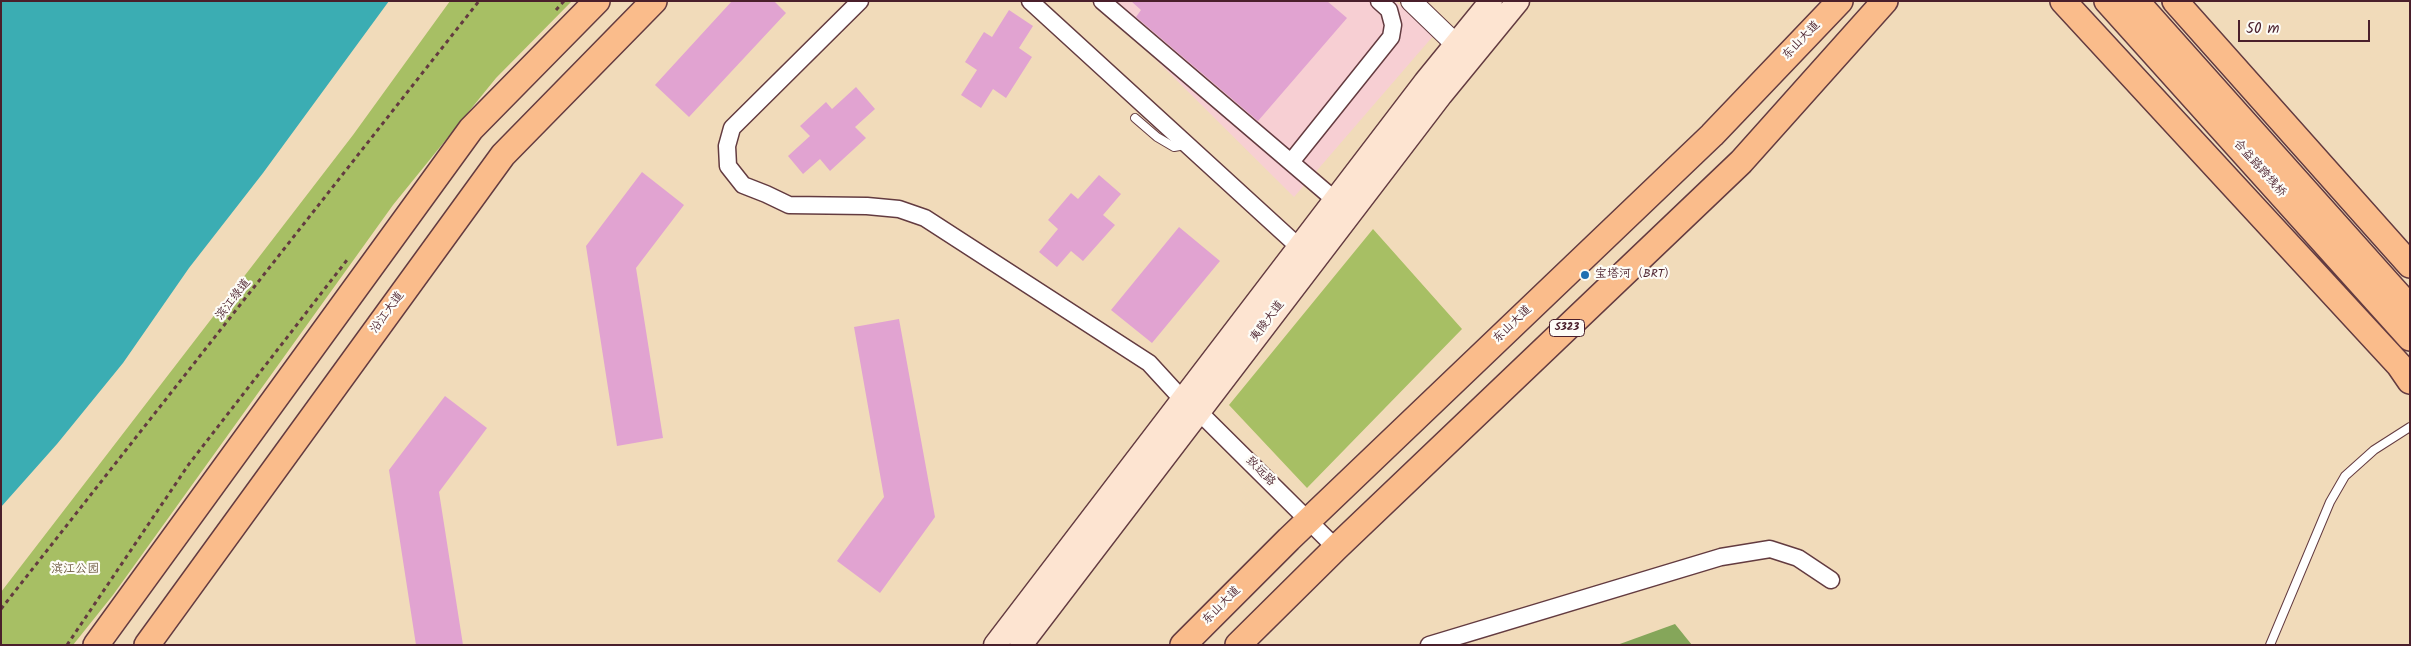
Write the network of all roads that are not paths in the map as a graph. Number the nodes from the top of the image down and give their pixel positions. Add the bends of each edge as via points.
1 (597, 1) edge
2 (654, 1) edge
3 (860, 1) edge
4 (1030, 1) edge
5 (1102, 1) edge
6 (1379, 1) edge
7 (1411, 1) edge
8 (1491, 1) edge
9 (1518, 1) edge
10 (1840, 1) edge
11 (1885, 1) edge
12 (2063, 1) edge
13 (2107, 1) edge
14 (2136, 1) edge
15 (2175, 1) edge
16 (1463, 52) junction
17 (1135, 118) dead end
18 (1187, 144) junction
19 (1290, 162) junction
20 (1335, 200) junction
21 (1299, 247) junction
22 (2410, 265) edge
23 (2410, 308) edge
24 (2410, 338) edge
25 (2410, 381) edge
26 (1191, 405) junction
27 (2410, 427) edge
28 (1308, 520) junction
29 (1336, 548) junction
30 (1831, 580) dead end
31 (96, 645) edge
32 (147, 645) edge
33 (995, 645) edge
34 (1021, 645) edge
35 (1183, 645) edge
36 (1238, 645) edge
37 (1429, 645) edge
38 (2270, 645) edge

1 - 31 main road via 471,129
2 - 32 main road, 沿江大道 via 503,155
3 - 26 street, 致远路 via 732,128 727,146 728,166 743,185 789,205 899,209 925,218 1149,364
4 - 18 street
5 - 19 street
6 - 19 street via 1389,10 1393,24 1391,38
7 - 16 street
8 - 16 main road, 夷陵大道
9 - 16 main road, 夷陵大道
10 - 28 main road, 东山大道 via 1712,135
11 - 29 main road, S323 via 1741,162
12 - 25 main road via 2399,365
13 - 24 main road, 合益路跨线桥
14 - 23 main road, 合益路跨线桥
15 - 22 main road
16 - 20 main road, 夷陵大道
16 - 26 main road, 夷陵大道
17 - 18 lane via 1174,147
18 - 21 street
19 - 20 street
20 - 21 main road, 夷陵大道
21 - 26 main road, 夷陵大道
26 - 28 street, 致远路
26 - 33 main road, 夷陵大道
26 - 34 main road, 夷陵大道
27 - 38 lane via 2374,450 2345,476 2330,502
28 - 29 street, 致远路
28 - 35 main road, 东山大道
29 - 36 main road, S323
30 - 37 street via 1798,558 1770,549 1721,557

